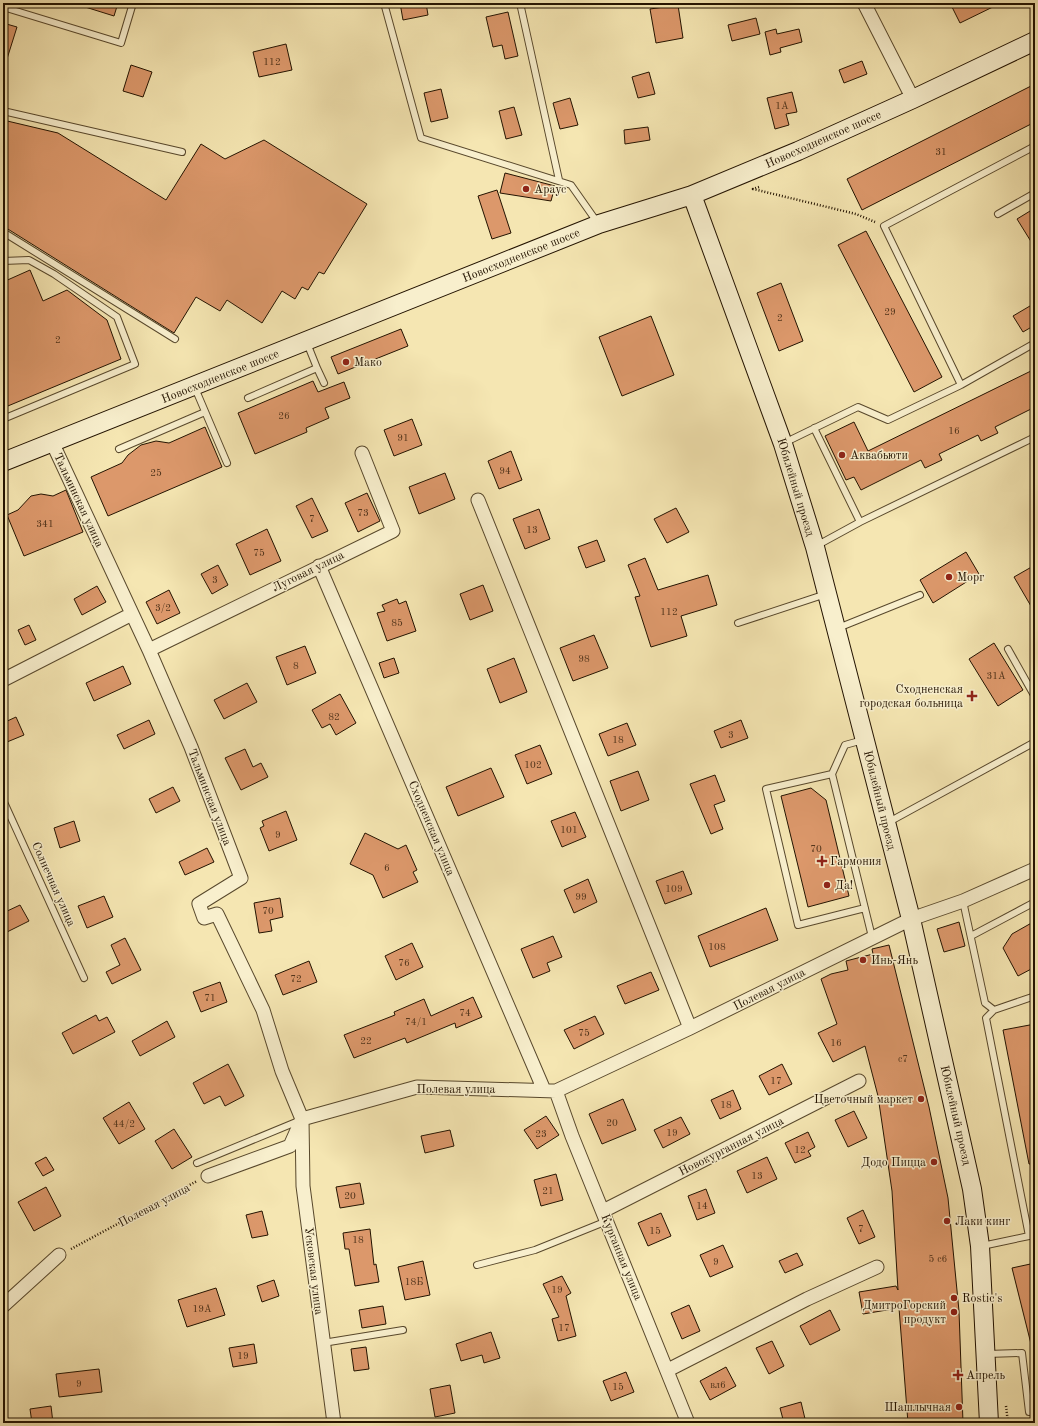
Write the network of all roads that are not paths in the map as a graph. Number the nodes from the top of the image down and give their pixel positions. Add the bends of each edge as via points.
1 (133, 3) edge
2 (384, 3) edge
3 (520, 3) edge
4 (864, 3) edge
5 (3, 7) edge
6 (1035, 41) edge
7 (913, 99) junction
8 (3, 111) edge
9 (1035, 146) edge
10 (182, 152) dead end
11 (559, 180) junction
12 (1035, 193) edge
13 (692, 195) junction
14 (998, 214) dead end
15 (599, 224) junction
16 (3, 232) edge
17 (3, 261) edge
18 (175, 339) dead end
19 (306, 342) junction
20 (1035, 343) edge
21 (317, 368) junction
22 (324, 384) dead end
23 (961, 384) junction
24 (194, 386) junction
25 (248, 398) dead end
26 (205, 412) junction
27 (3, 419) edge
28 (814, 428) junction
29 (1035, 437) edge
30 (52, 442) junction
31 (783, 444) junction
32 (120, 449) dead end
33 (362, 453) dead end
34 (3, 462) edge
35 (227, 462) dead end
36 (478, 500) dead end
37 (860, 522) junction
38 (815, 547) junction
39 (319, 566) junction
40 (827, 594) junction
41 (920, 595) dead end
42 (132, 614) junction
43 (738, 623) dead end
44 (836, 629) junction
45 (1008, 649) dead end
46 (149, 650) junction
47 (3, 680) edge
48 (1035, 697) edge
49 (865, 740) junction
50 (1035, 742) edge
51 (832, 774) junction
52 (3, 800) edge
53 (886, 823) junction
54 (1035, 869) edge
55 (964, 901) junction
56 (1035, 902) edge
57 (864, 908) junction
58 (911, 919) junction
59 (971, 936) junction
60 (872, 937) junction
61 (84, 978) dead end
62 (1035, 996) edge
63 (994, 1010) junction
64 (690, 1028) junction
65 (859, 1081) dead end
66 (550, 1091) junction
67 (302, 1119) junction
68 (197, 1163) dead end
69 (208, 1176) road end
70 (605, 1216) junction
71 (1032, 1236) edge
72 (980, 1246) junction
73 (59, 1255) road end
74 (477, 1265) dead end
75 (877, 1267) dead end
76 (3, 1306) edge
77 (403, 1330) dead end
78 (323, 1343) junction
79 (986, 1354) junction
80 (668, 1370) junction
81 (1029, 1412) dead end
82 (334, 1423) edge
83 (688, 1423) edge
84 (989, 1423) edge

1 - 5 lane via 121,42
2 - 11 lane via 421,138
3 - 11 lane
4 - 7 street
6 - 7 main road, Новосходненское шоссе
7 - 13 main road, Новосходненское шоссе
8 - 10 lane
9 - 23 lane via 884,226
11 - 15 lane via 571,185
12 - 14 lane
13 - 15 main road, Новосходненское шоссе
13 - 31 main road, Юбилейный проезд
15 - 19 main road, Новосходненское шоссе
16 - 18 lane
17 - 27 lane via 29,260 117,317 135,364
19 - 21 lane
19 - 24 main road, Новосходненское шоссе
20 - 23 lane
21 - 22 lane
21 - 25 lane
23 - 28 lane via 888,420 858,407
24 - 26 lane
24 - 30 main road, Новосходненское шоссе
26 - 32 lane
26 - 35 lane
28 - 31 lane
28 - 37 lane
29 - 37 lane
30 - 34 main road, Новосходненское шоссе
30 - 42 street, Тальминская улица
31 - 38 main road, Юбилейный проезд
33 - 39 street, Луговая улица via 393,531
36 - 64 street
37 - 38 lane
38 - 40 main road, Юбилейный проезд
39 - 46 street, Луговая улица
39 - 66 street, Сходненская улица
40 - 43 lane
40 - 44 main road, Юбилейный проезд
41 - 44 lane
42 - 46 street, Тальминская улица
42 - 47 street
44 - 49 main road, Юбилейный проезд
45 - 48 lane
46 - 67 street, Тальминская улица via 191,747 241,878 199,904 204,918 217,914 263,1010 282,1071
49 - 51 lane via 845,744
49 - 53 main road, Юбилейный проезд
50 - 53 lane
51 - 57 lane
51 - 57 lane via 766,789 798,924
52 - 61 lane, Солнечная улица
53 - 58 main road, Юбилейный проезд
54 - 55 street, Полевая улица
55 - 58 street, Полевая улица
55 - 59 lane
56 - 59 lane
57 - 60 lane
58 - 60 street, Полевая улица
58 - 72 main road, Юбилейный проезд via 966,1157
59 - 63 lane via 985,1003
60 - 64 street, Полевая улица
62 - 63 lane
63 - 71 lane via 986,1018
64 - 66 street, Полевая улица
65 - 70 street, Новокурганная улица
66 - 67 street, Полевая улица via 417,1087
66 - 70 street, Курганная улица
67 - 68 lane
67 - 69 street via 290,1146
67 - 78 street, Усковская улица via 303,1186
70 - 74 lane via 535,1250
70 - 80 street, Курганная улица
71 - 72 lane
72 - 79 main road, Юбилейный проезд
73 - 76 street
75 - 80 street via 807,1299
77 - 78 lane
78 - 82 street, Усковская улица
79 - 81 lane via 1022,1353
79 - 84 main road, Юбилейный проезд
80 - 83 street, Курганная улица

